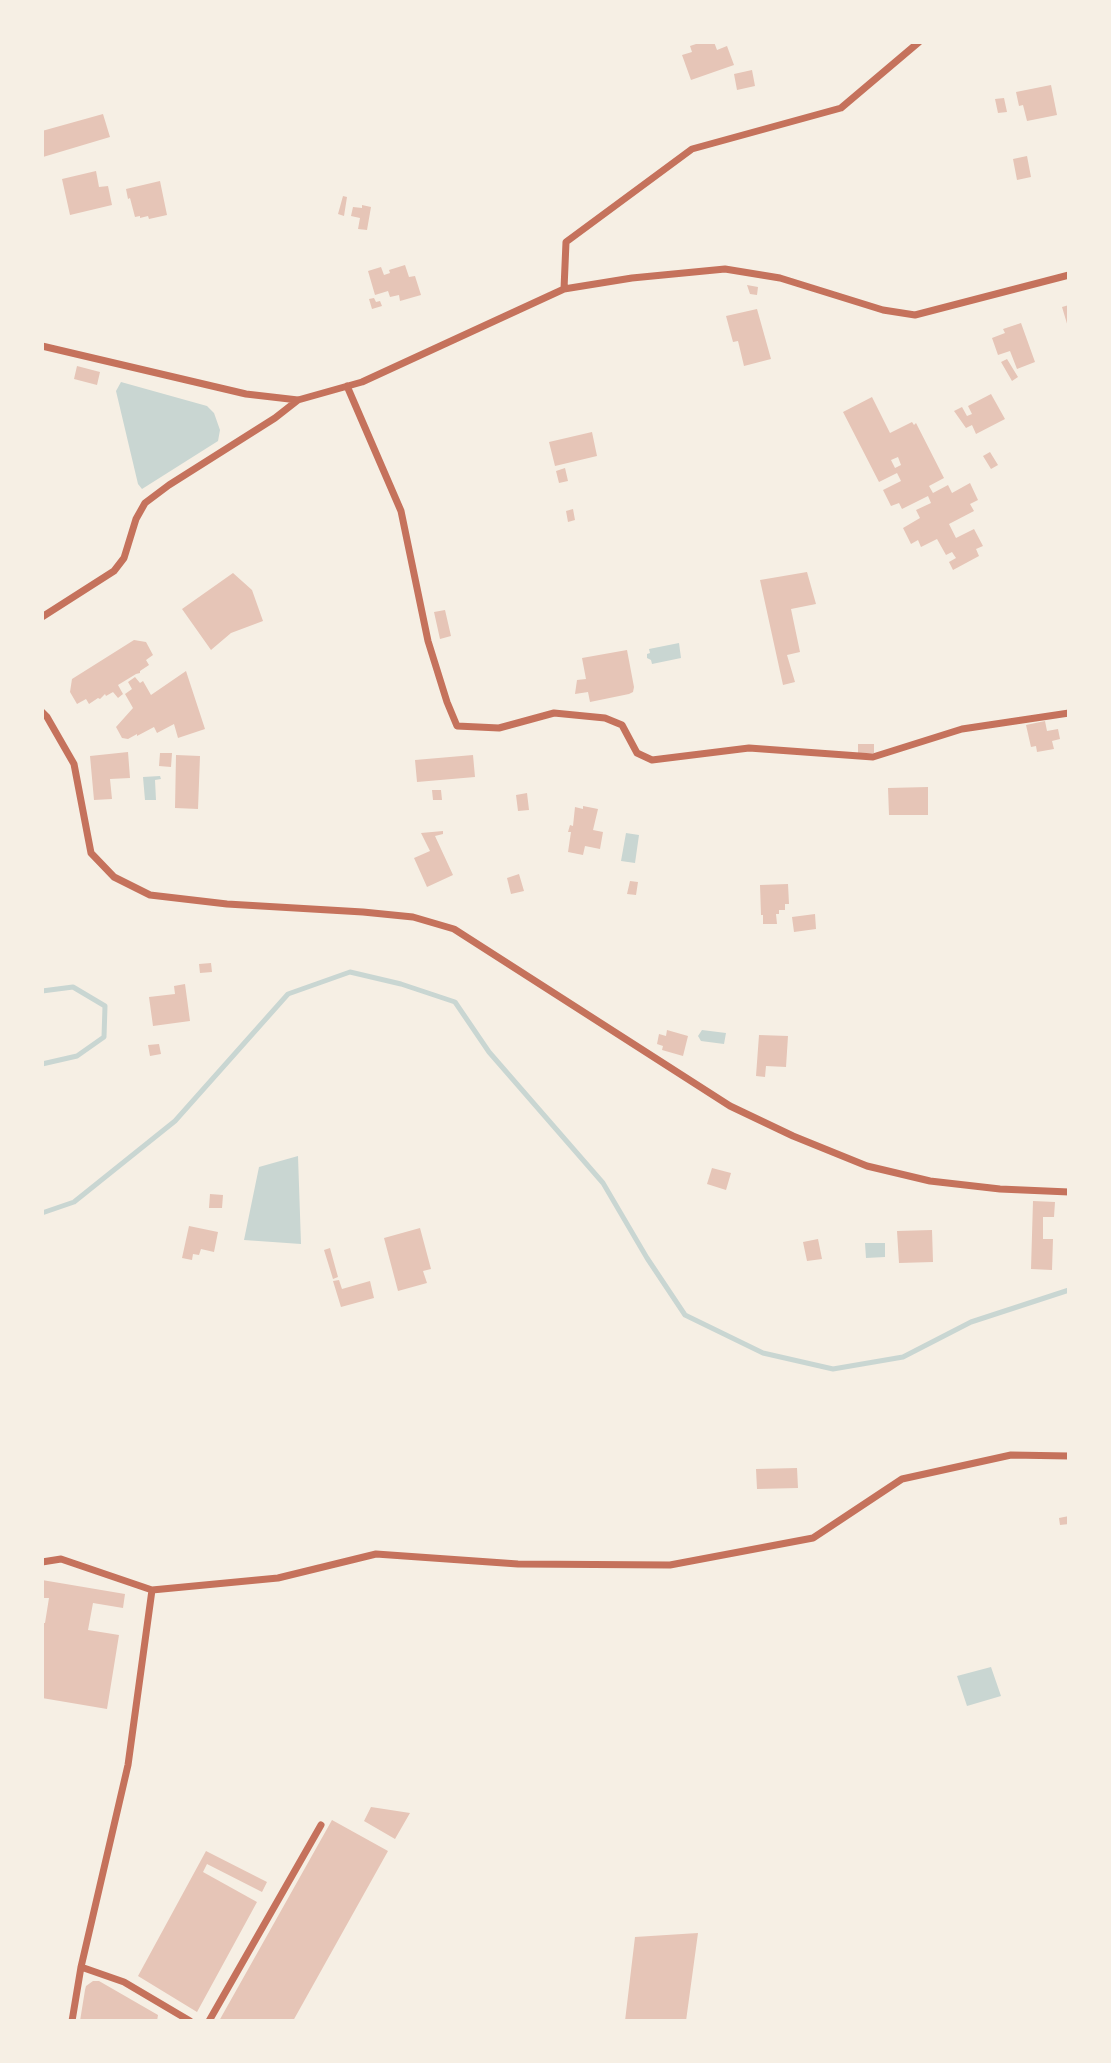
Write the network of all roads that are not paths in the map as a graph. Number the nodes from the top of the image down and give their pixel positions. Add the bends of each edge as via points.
1 (919, 42) edge
2 (1069, 275) edge
3 (564, 289) junction
4 (42, 346) edge
5 (347, 386) junction
6 (298, 400) junction
7 (42, 617) edge
8 (42, 712) edge
9 (1069, 713) edge
10 (1069, 1192) edge
11 (1069, 1456) edge
12 (42, 1562) edge
13 (152, 1590) junction
14 (321, 1825) dead end
15 (81, 1967) junction
16 (72, 2021) edge
17 (190, 2021) edge
18 (209, 2021) edge

1 - 3 street via 841,108 692,149 566,242
2 - 3 street via 915,315 780,278 725,269
3 - 5 street
4 - 6 street via 246,394
5 - 6 street
5 - 9 street via 401,511 428,641 457,726 499,728 554,713 622,725 637,753 652,760 749,748 873,757 962,729
6 - 7 street via 145,503 114,571
8 - 10 street via 74,764 91,853 114,877 150,895 413,917 454,929 730,1106 793,1136 867,1166 930,1181
11 - 13 street via 1011,1455 902,1479 813,1538 670,1565 518,1564 376,1554 278,1578
12 - 13 street via 61,1559
13 - 15 street via 128,1765
14 - 18 street
15 - 16 street
15 - 17 street via 124,1982

